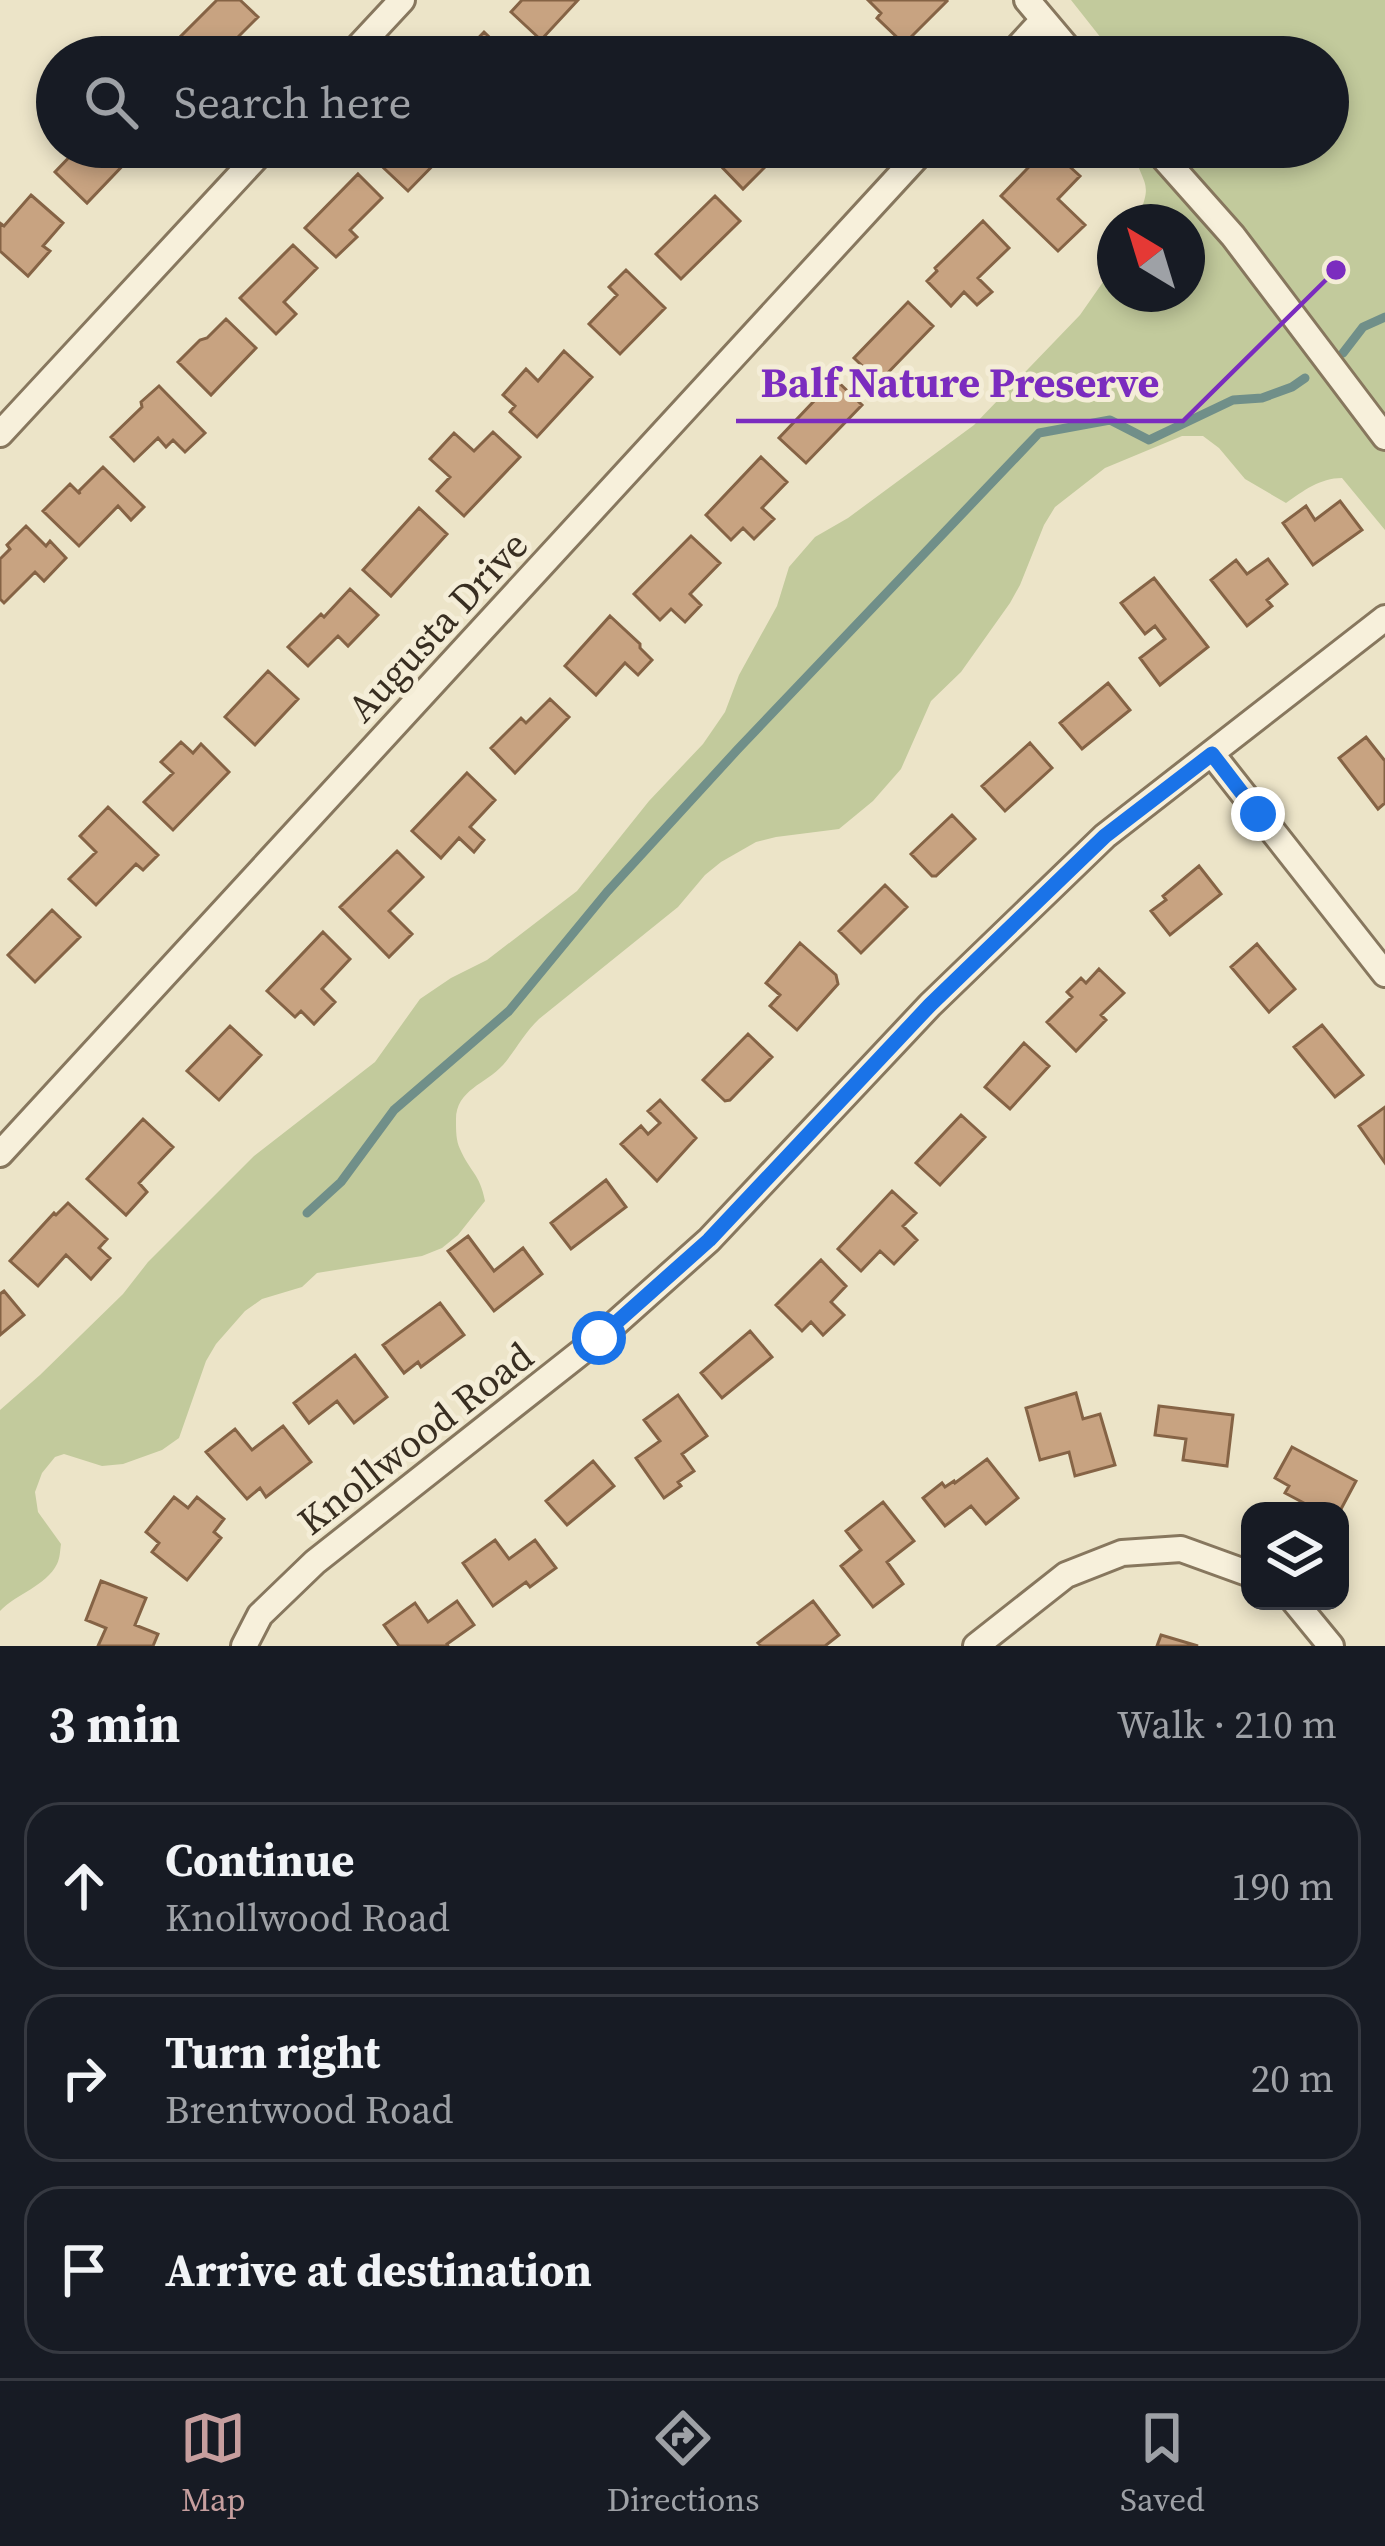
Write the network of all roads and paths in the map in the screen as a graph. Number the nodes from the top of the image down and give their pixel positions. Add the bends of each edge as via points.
1 (402, 0) edge
2 (1035, 10) edge
3 (369, 36) edge
4 (1057, 36) edge
5 (247, 168) edge
6 (907, 168) edge
7 (1173, 168) edge
8 (0, 434) edge
9 (1385, 437) edge
10 (1385, 618) edge
11 (1212, 754) junction
12 (1385, 974) edge
13 (0, 1154) edge
14 (1241, 1571) edge
15 (1301, 1610) edge
16 (244, 1646) edge
17 (976, 1646) edge
18 (1331, 1646) edge

1 - 3 street
2 - 4 street
5 - 8 street
6 - 13 street, Augusta Drive
7 - 9 street
10 - 11 street, Knollwood Road
11 - 12 street
11 - 16 street, Knollwood Road via 1105,836 962,974 709,1240 599,1338 315,1562 260,1616
14 - 17 street via 1181,1549 1121,1553 1066,1575
15 - 18 street

